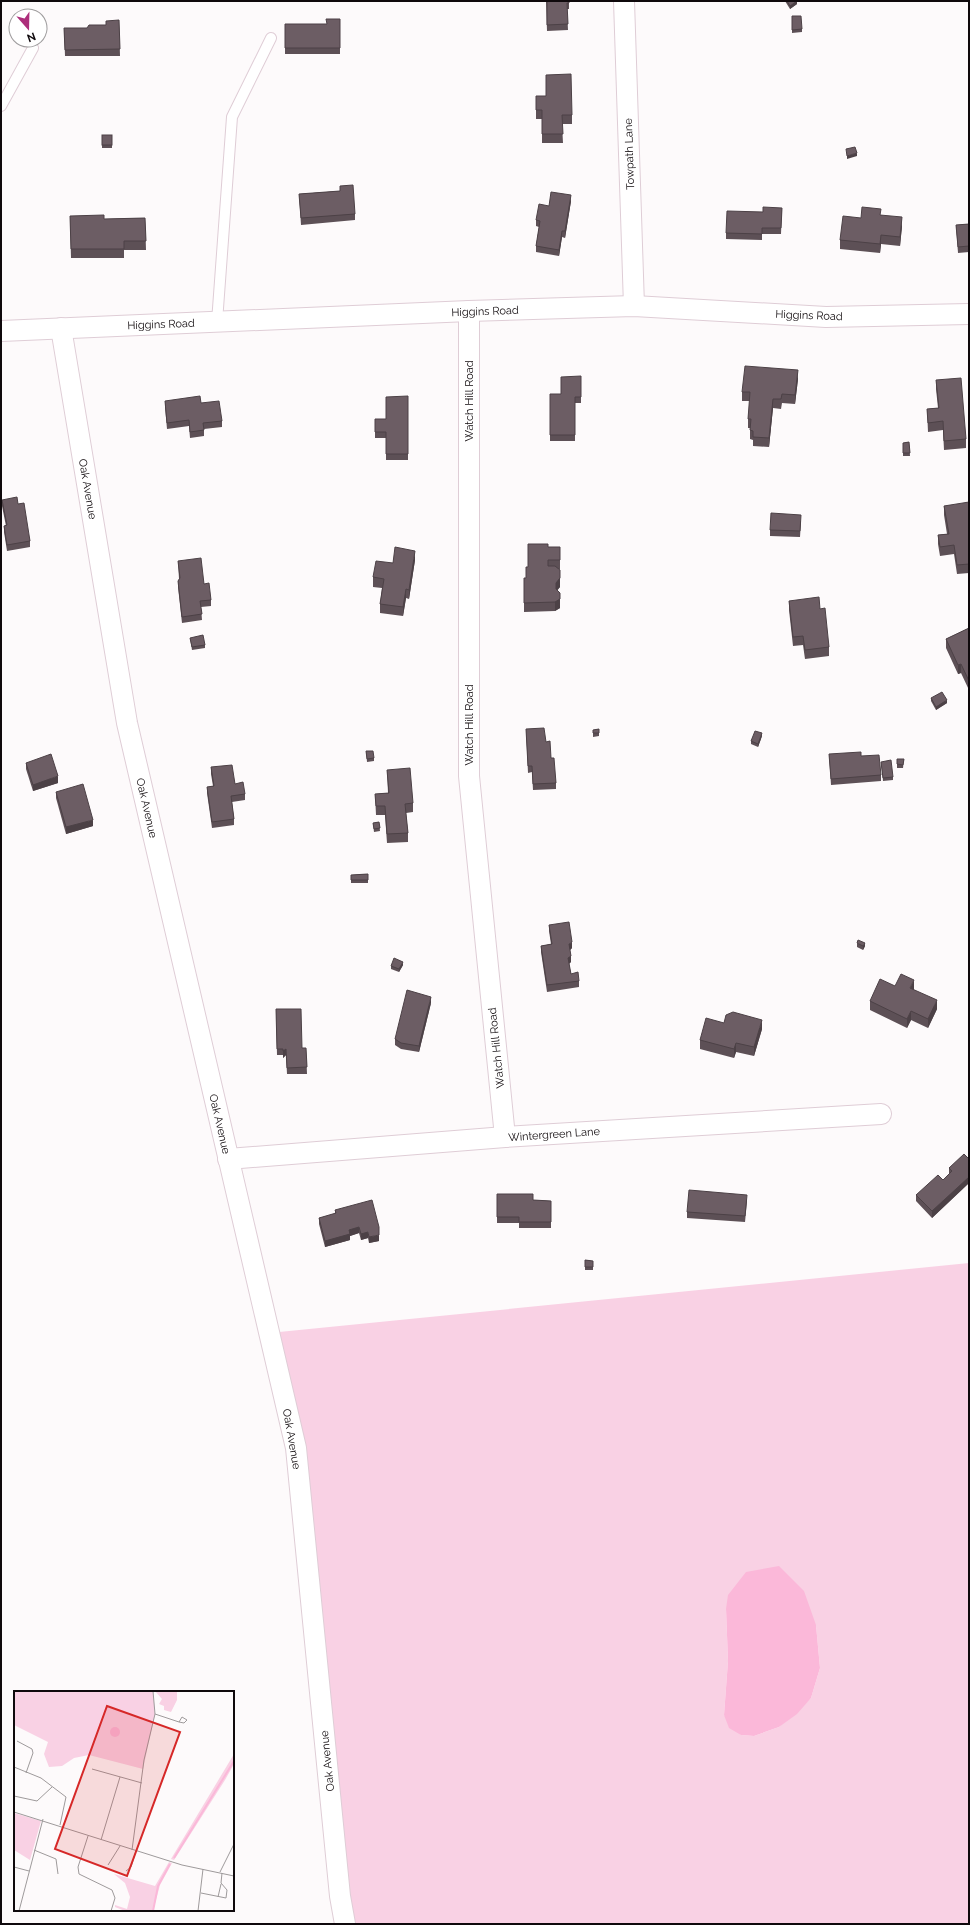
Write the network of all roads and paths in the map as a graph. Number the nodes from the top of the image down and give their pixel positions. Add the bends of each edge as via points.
1 (624, 1) edge
2 (271, 38) dead end
3 (33, 48) dead end
4 (1, 106) edge
5 (634, 306) junction
6 (469, 311) junction
7 (969, 314) edge
8 (217, 322) junction
9 (61, 328) junction
10 (1, 331) edge
11 (880, 1114) dead end
12 (505, 1137) junction
13 (228, 1159) junction
14 (345, 1924) edge

1 - 5 street, Towpath Lane
2 - 8 lane via 232,117
3 - 4 lane
5 - 6 street, Higgins Road
5 - 7 street, Higgins Road via 826,317
6 - 8 street, Higgins Road
6 - 12 street, Watch Hill Road via 469,776
8 - 9 street, Higgins Road
9 - 10 street, Higgins Road
9 - 13 street, Oak Avenue via 127,723
11 - 12 street, Wintergreen Lane
12 - 13 street, Wintergreen Lane
13 - 14 street, Oak Avenue via 296,1448 340,1896

